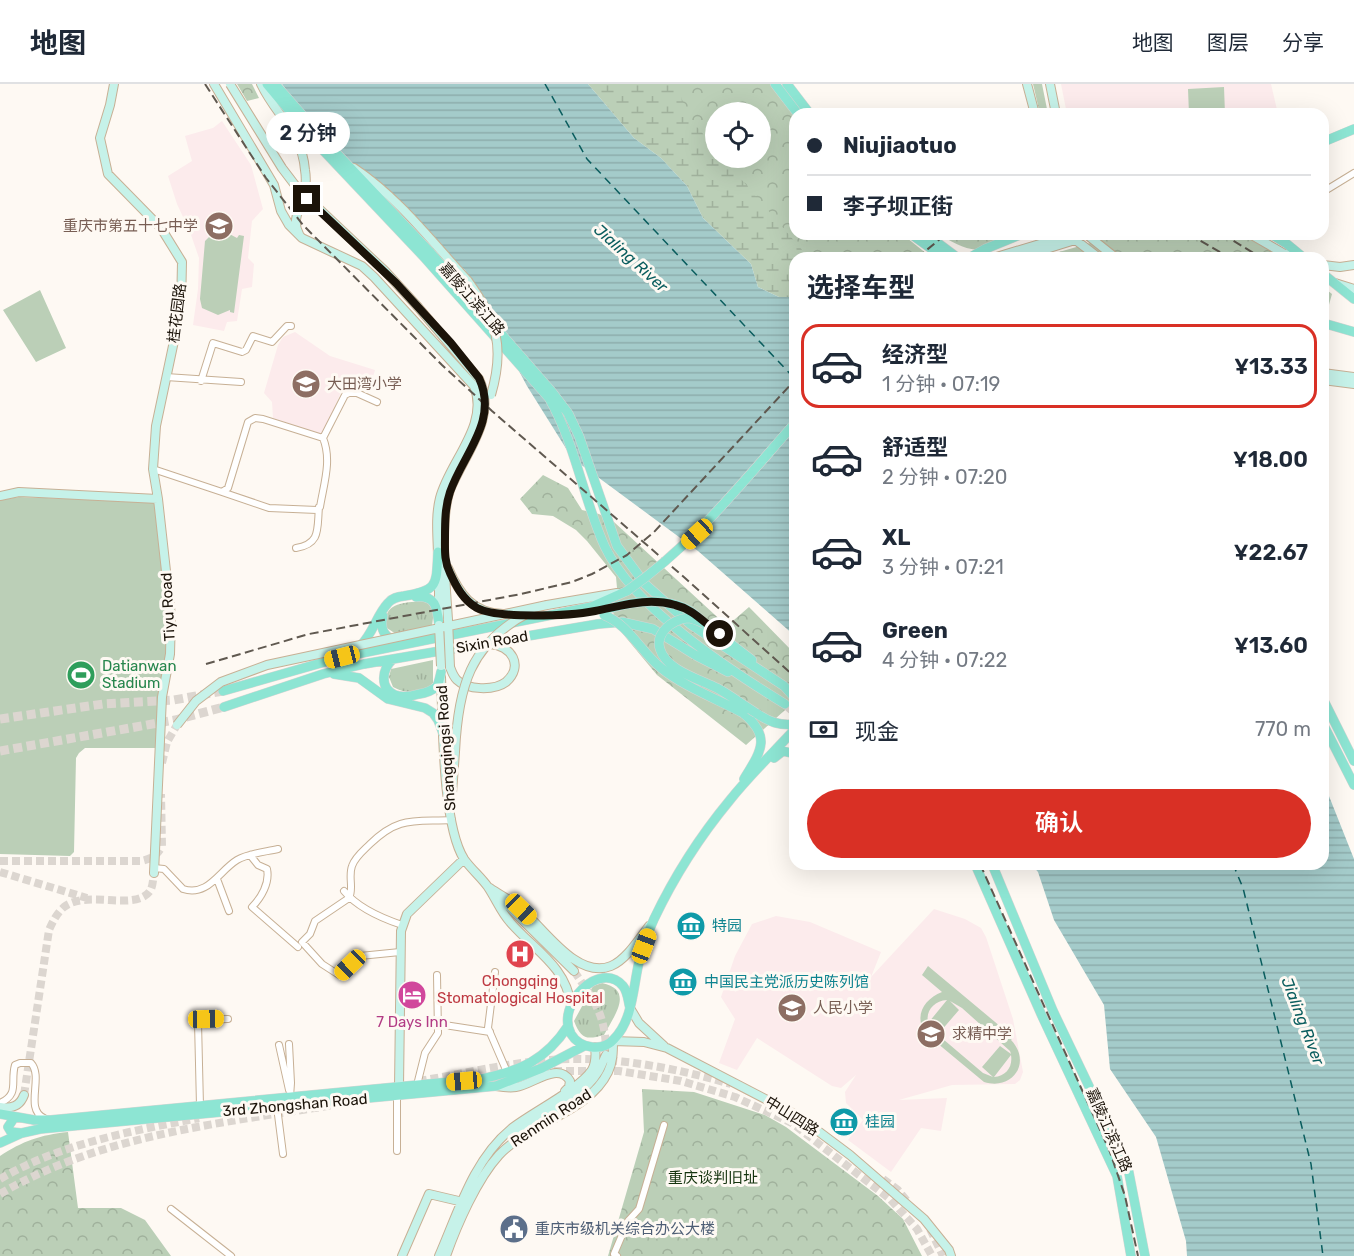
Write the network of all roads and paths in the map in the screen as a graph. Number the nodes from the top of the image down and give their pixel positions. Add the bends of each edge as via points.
1 (114, 84) edge
2 (214, 84) edge
3 (230, 84) edge
4 (261, 84) edge
5 (267, 84) edge
6 (275, 84) edge
7 (775, 84) edge
8 (787, 84) edge
9 (1027, 84) edge
10 (1050, 84) edge
11 (793, 108) edge
12 (805, 108) edge
13 (1033, 108) edge
14 (1055, 108) edge
15 (1354, 129) edge
16 (1329, 140) edge
17 (346, 162) junction
18 (1354, 173) edge
19 (1329, 188) edge
20 (302, 237) junction
21 (919, 240) edge
22 (934, 240) edge
23 (1007, 240) edge
24 (1055, 240) edge
25 (1060, 240) edge
26 (1078, 240) edge
27 (1094, 240) edge
28 (1262, 240) edge
29 (1281, 240) edge
30 (936, 252) edge
31 (950, 252) edge
32 (980, 252) edge
33 (1014, 252) edge
34 (1031, 252) edge
35 (1092, 252) edge
36 (1108, 252) edge
37 (1281, 252) edge
38 (1296, 252) edge
39 (1354, 265) edge
40 (1329, 266) edge
41 (1329, 279) edge
42 (1333, 282) junction
43 (1354, 289) edge
44 (1354, 299) edge
45 (1329, 325) edge
46 (291, 326) dead end
47 (1354, 334) edge
48 (1329, 374) edge
49 (166, 377) junction
50 (1354, 377) edge
51 (201, 381) junction
52 (1329, 381) edge
53 (241, 382) dead end
54 (1354, 384) edge
55 (377, 402) dead end
56 (483, 422) junction
57 (789, 430) edge
58 (323, 438) junction
59 (463, 456) junction
60 (153, 469) junction
61 (222, 492) junction
62 (0, 496) edge
63 (158, 499) junction
64 (320, 507) junction
65 (296, 549) dead end
66 (438, 552) junction
67 (445, 563) junction
68 (627, 591) junction
69 (592, 609) junction
70 (548, 610) junction
71 (607, 611) junction
72 (444, 622) junction
73 (705, 624) junction
74 (412, 642) junction
75 (476, 644) junction
76 (342, 657) junction
77 (395, 658) junction
78 (444, 669) junction
79 (323, 674) junction
80 (752, 683) junction
81 (784, 686) junction
82 (223, 692) tunnel mouth
83 (789, 692) tunnel mouth
84 (785, 704) tunnel mouth
85 (225, 707) tunnel mouth
86 (1329, 711) edge
87 (177, 725) tunnel mouth
88 (789, 727) edge
89 (443, 733) junction
90 (789, 735) edge
91 (1329, 736) edge
92 (789, 752) edge
93 (1354, 761) edge
94 (1354, 785) edge
95 (731, 799) junction
96 (451, 816) junction
97 (278, 849) dead end
98 (250, 855) junction
99 (464, 859) junction
100 (154, 870) joint
101 (978, 870) edge
102 (994, 870) edge
103 (217, 879) junction
104 (487, 886) junction
105 (344, 891) dead end
106 (350, 898) junction
107 (229, 911) dead end
108 (654, 919) junction
109 (402, 925) junction
110 (297, 947) dead end
111 (400, 952) junction
112 (574, 971) tunnel mouth
113 (495, 972) dead end
114 (437, 975) dead end
115 (570, 1005) junction
116 (630, 1008) junction
117 (228, 1019) dead end
118 (438, 1024) junction
119 (568, 1026) junction
120 (490, 1032) junction
121 (614, 1041) junction
122 (289, 1044) dead end
123 (279, 1045) dead end
124 (584, 1046) junction
125 (595, 1047) junction
126 (667, 1048) junction
127 (606, 1055) tunnel mouth
128 (507, 1072) junction
129 (417, 1085) junction
130 (496, 1086) junction
131 (398, 1092) junction
132 (290, 1094) junction
133 (562, 1094) junction
134 (24, 1095) dead end
135 (0, 1103) edge
136 (200, 1106) junction
137 (0, 1107) edge
138 (277, 1107) junction
139 (0, 1114) edge
140 (14, 1118) junction
141 (51, 1120) junction
142 (664, 1125) dead end
143 (22, 1133) junction
144 (0, 1143) edge
145 (397, 1150) dead end
146 (283, 1154) dead end
147 (483, 1162) junction
148 (463, 1202) junction
149 (171, 1209) dead end
150 (231, 1256) edge
151 (402, 1256) edge
152 (439, 1256) edge
153 (446, 1256) edge
154 (617, 1256) edge
155 (951, 1256) edge
156 (1131, 1256) edge
157 (1145, 1256) edge

1 - 49 main road, 桂花园路 via 100,138 108,174 161,228 182,262 181,308
2 - 20 main road via 274,185 289,225
3 - 56 main road, bridge via 298,189 384,271 479,378 484,390
4 - 20 main road via 294,133 303,155 305,188 295,220
5 - 80 main road, 嘉陵江滨江路, bridge via 549,398 561,420 606,548 624,578 675,627
6 - 17 main road, 嘉陵江滨江路
7 - 11 main road
8 - 12 main road
9 - 13 main road
10 - 14 main road
15 - 16 main road
17 - 56 main road, bridge via 399,204 485,305 498,345 498,370
17 - 81 main road, 嘉陵江滨江路, bridge via 429,251 568,413 617,546 645,584 690,624
18 - 19 street
20 - 59 main road via 362,266 474,386 477,417
21 - 30 main road
22 - 31 main road
23 - 32 main road
24 - 33 main road
25 - 34 main road
26 - 35 main road
27 - 36 main road
28 - 37 main road
29 - 38 main road
39 - 40 main road
41 - 42 main road
42 - 43 main road
42 - 44 main road
45 - 47 main road
46 - 51 street via 272,342 253,336 242,352 213,343
48 - 50 main road
49 - 51 street
49 - 60 main road, 桂花园路 via 156,426
51 - 53 street
52 - 54 main road
55 - 58 street via 357,393 345,395
56 - 59 main road
57 - 68 main road, bridge via 697,534
58 - 61 street via 255,418 248,422 228,488
58 - 64 street via 328,460
59 - 66 main road, Shangqingsi Road via 440,497
59 - 67 main road, Shangqingsi Road via 447,499
60 - 61 street
60 - 63 main road, 桂花园路
61 - 64 street via 269,508
62 - 63 main road via 19,492
63 - 100 main road, Tiyu Road via 171,616 170,654 162,697
64 - 65 street via 316,538
66 - 72 main road, Shangqingsi Road
66 - 76 main road via 437,575 430,589 390,601 368,638
67 - 70 main road via 458,591 477,608 497,614
67 - 72 main road, Shangqingsi Road
68 - 69 main road
68 - 70 main road
69 - 70 main road, Sixin Road
69 - 71 main road
70 - 74 main road, Sixin Road
70 - 87 main road, bridge via 267,665 221,682 196,701
70 - 96 main road, bridge via 512,621 496,634 476,660 465,683 458,706
71 - 73 main road, bridge via 628,603 654,601 691,610
71 - 95 main road, bridge via 658,666 756,723 761,732 756,758
72 - 74 main road via 429,598 394,601 386,610 382,628 397,642
72 - 78 main road, Shangqingsi Road, bridge
73 - 81 main road
73 - 88 main road, bridge via 690,618 676,620 667,627 660,637 663,657 765,719
74 - 76 main road, Sixin Road
75 - 77 main road, Sixin Road
75 - 78 main road via 498,645 510,652 513,666 508,680 496,687 474,687
75 - 80 main road, Sixin Road via 598,624 630,623 653,629
76 - 82 main road, Sixin Road
77 - 78 main road via 387,664 383,675 389,690 398,696 432,690
77 - 79 main road, Sixin Road
78 - 89 main road, Shangqingsi Road
79 - 85 main road, Sixin Road
79 - 89 main road via 359,678 388,699 425,708 433,713
80 - 84 main road
81 - 83 main road
86 - 93 main road
89 - 96 main road, Shangqingsi Road
90 - 95 main road
91 - 94 main road
92 - 95 main road via 779,753
95 - 108 main road via 692,853
96 - 99 main road, Shangqingsi Road
96 - 106 street via 407,822 383,831 352,866
97 - 98 street
98 - 103 street via 237,860
98 - 110 street via 268,874 252,907
99 - 104 main road, Shangqingsi Road
99 - 109 main road via 407,914
100 - 103 street via 164,869 190,891
101 - 156 main road, 嘉陵江滨江路 via 1117,1176
102 - 157 main road, 嘉陵江滨江路 via 1053,1011 1128,1168
103 - 107 street
104 - 108 main road via 521,909 572,958 590,968 615,964
104 - 112 main road
104 - 115 main road, Shangqingsi Road via 509,921 563,976
105 - 106 street
106 - 109 street via 378,916
106 - 111 street via 315,921 302,942 312,954 339,975 360,956
108 - 116 main road via 639,960
109 - 111 main road
111 - 131 main road
113 - 120 street
114 - 118 street
115 - 116 main road via 587,985 599,979 612,979 622,985
115 - 119 main road
116 - 121 main road
116 - 126 main road via 639,1023
117 - 136 street via 198,1022
118 - 120 street
118 - 129 street
119 - 124 main road
119 - 128 main road, 3rd Zhongshan Road via 548,1052
120 - 128 street
121 - 125 main road
121 - 126 main road
121 - 153 main road, Renmin Road via 608,1073 597,1088 498,1156 482,1178
122 - 132 street
123 - 132 street
124 - 125 main road
124 - 130 main road, 3rd Zhongshan Road
125 - 133 main road, Renmin Road via 592,1069
126 - 155 main road, 中山四路 via 798,1116 924,1219
127 - 147 main road via 588,1084 512,1134
128 - 129 main road, 3rd Zhongshan Road via 481,1079
129 - 131 main road, 3rd Zhongshan Road
130 - 131 main road, 3rd Zhongshan Road
130 - 133 main road via 515,1088 559,1073 570,1081
131 - 132 main road, 3rd Zhongshan Road
131 - 138 main road, 3rd Zhongshan Road
131 - 145 street
132 - 136 main road, 3rd Zhongshan Road
133 - 147 main road, Renmin Road via 509,1131
134 - 137 main road via 20,1104
135 - 141 street via 13,1092 15,1065 31,1063 35,1071 35,1109 38,1116
136 - 141 main road, 3rd Zhongshan Road
138 - 143 main road, 3rd Zhongshan Road
138 - 146 street
139 - 140 main road, 3rd Zhongshan Road
140 - 141 main road, 3rd Zhongshan Road
140 - 143 main road via 8,1127 15,1134
142 - 154 street via 639,1209 628,1221 614,1254
143 - 144 main road, 3rd Zhongshan Road
147 - 148 main road, Renmin Road
148 - 151 main road via 429,1194
148 - 152 main road, Renmin Road
149 - 150 street

